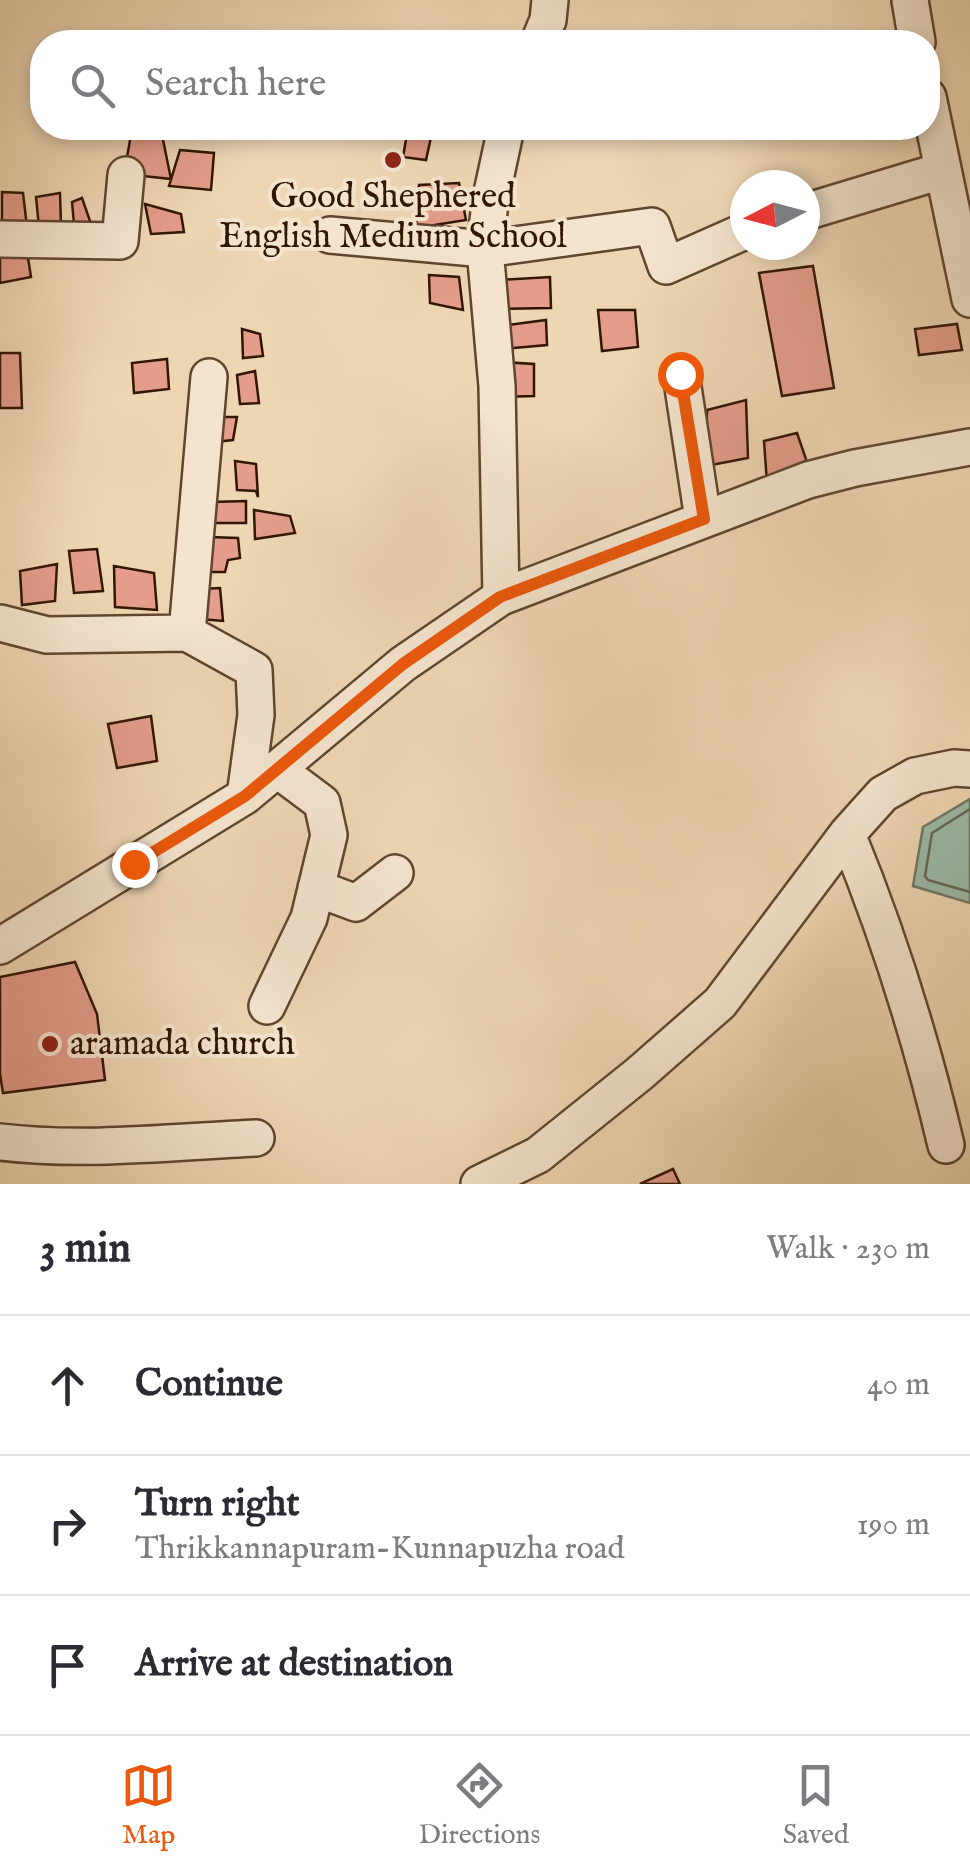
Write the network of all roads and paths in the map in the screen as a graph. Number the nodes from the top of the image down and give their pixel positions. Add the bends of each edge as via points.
1 (550, 0) edge
2 (910, 0) edge
3 (544, 30) edge
4 (916, 30) edge
5 (503, 140) edge
6 (936, 140) edge
7 (941, 171) junction
8 (126, 174) dead end
9 (820, 207) edge
10 (330, 235) dead end
11 (730, 238) edge
12 (0, 239) edge
13 (486, 249) junction
14 (970, 299) edge
15 (680, 374) dead end
16 (209, 377) dead end
17 (970, 447) edge
18 (704, 519) junction
19 (500, 597) junction
20 (0, 623) edge
21 (187, 633) junction
22 (278, 770) junction
23 (970, 770) edge
24 (245, 796) junction
25 (847, 834) junction
26 (396, 873) dead end
27 (316, 888) junction
28 (0, 946) edge
29 (266, 1006) dead end
30 (256, 1138) dead end
31 (0, 1142) edge
32 (946, 1145) dead end
33 (502, 1179) edge

1 - 3 street
2 - 4 street
5 - 13 street
6 - 7 street
7 - 9 street
7 - 14 street
8 - 12 street via 120,240
10 - 13 street
11 - 13 street via 666,266 652,226
13 - 19 street via 497,386
15 - 18 street
16 - 21 street
17 - 18 street via 808,480
18 - 19 street
19 - 22 street via 403,664
20 - 21 street via 48,635
21 - 24 street via 254,670 256,716
22 - 24 street
22 - 27 street via 322,803 329,835
23 - 25 street via 915,776 884,794
24 - 28 street
25 - 32 street via 920,1036
25 - 33 street via 720,1003
26 - 27 street via 356,903
27 - 29 street via 309,918
30 - 31 street

